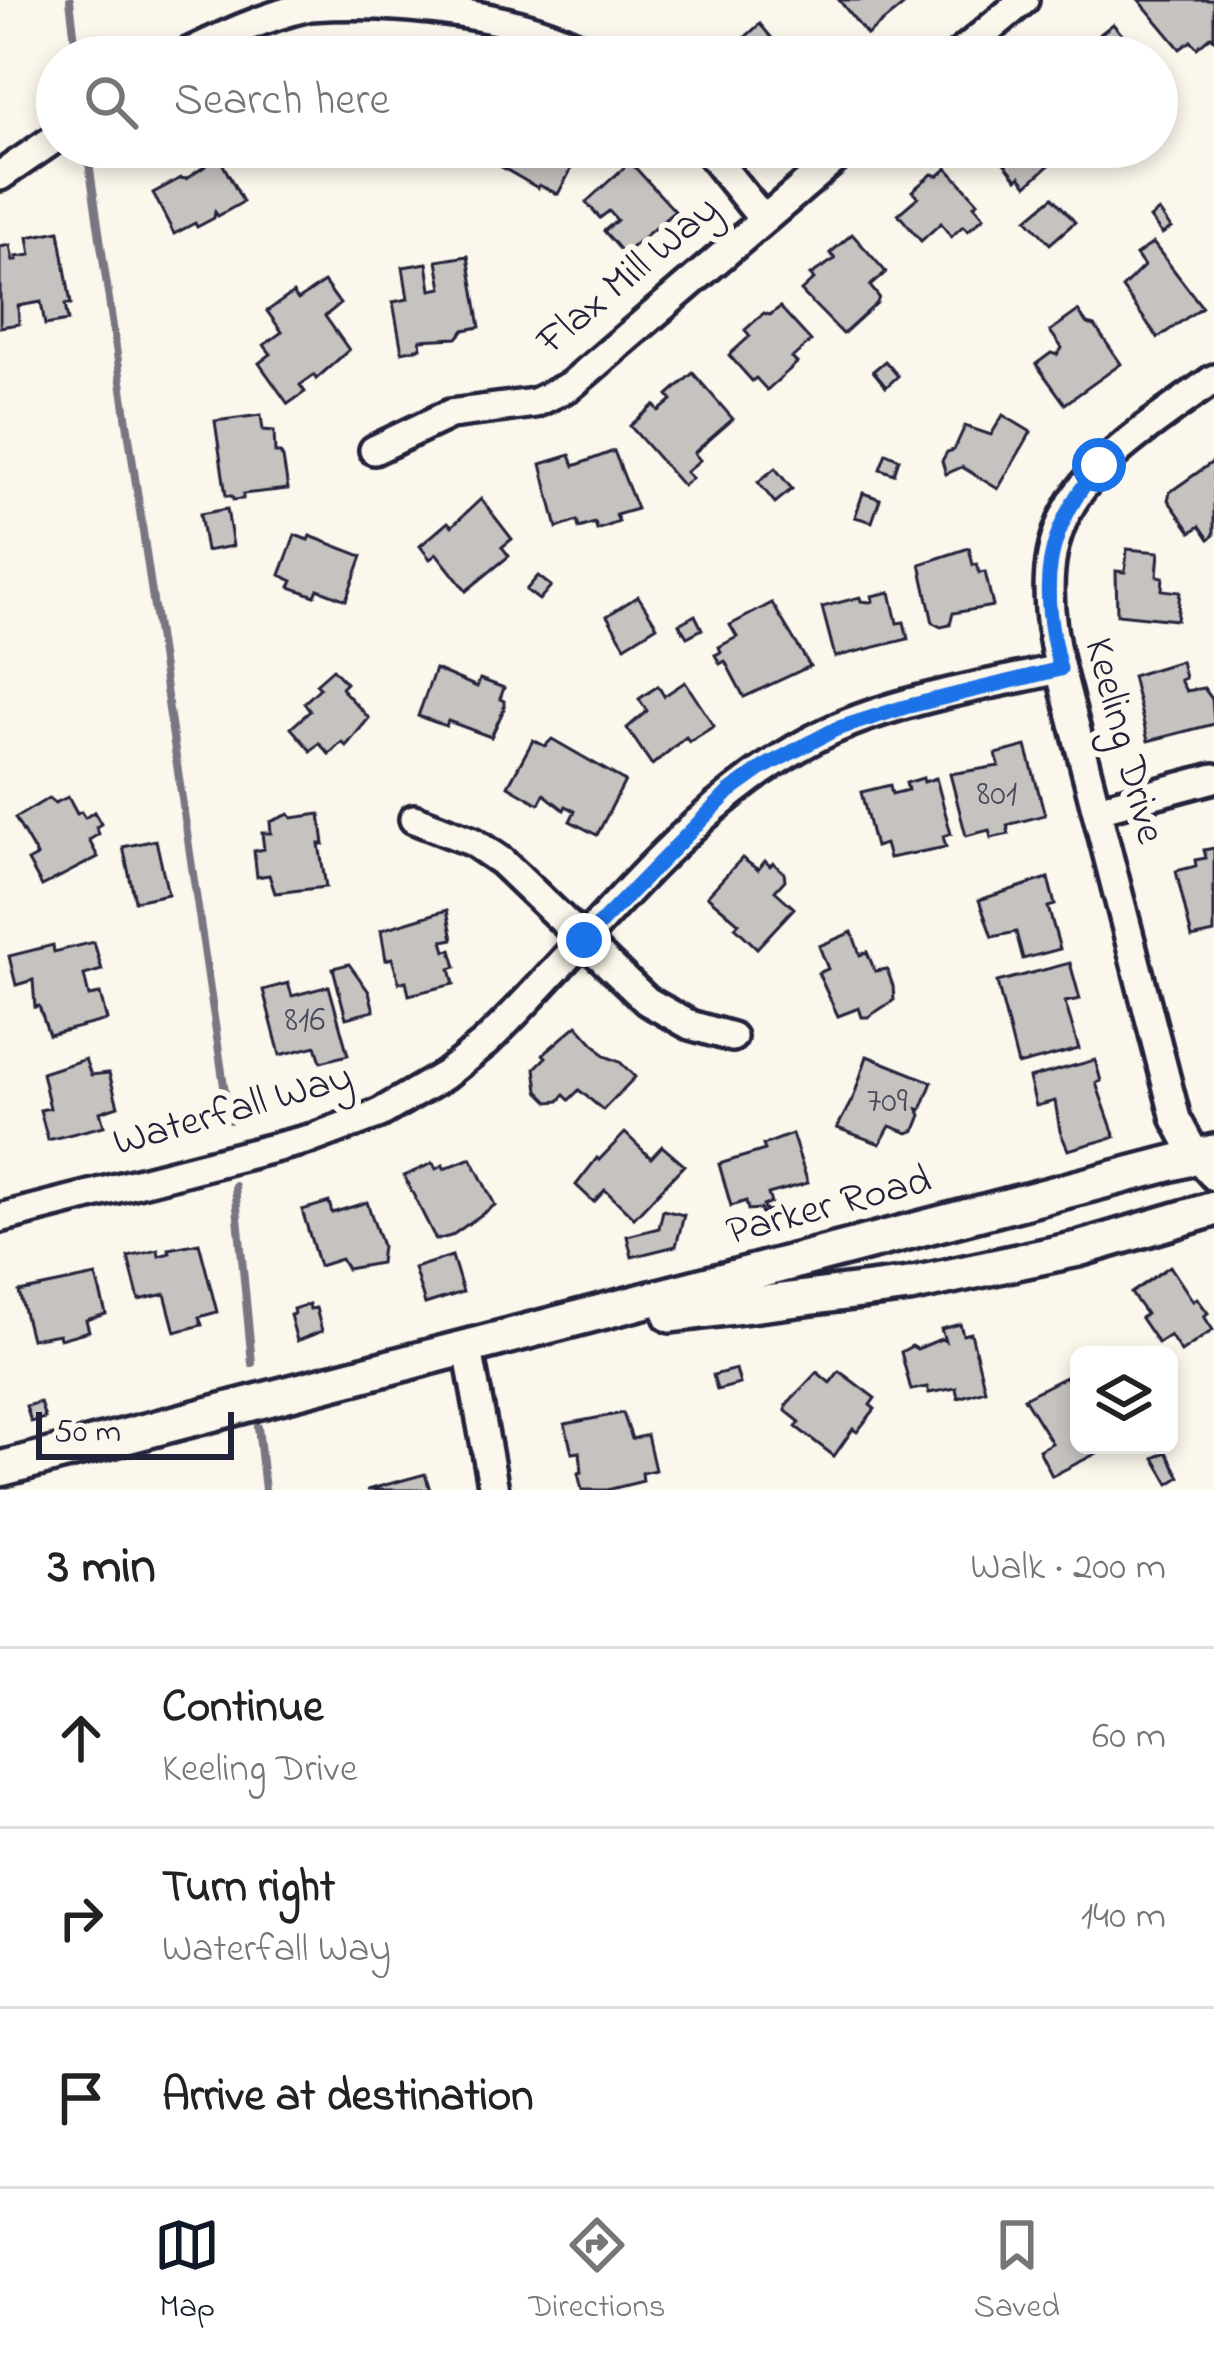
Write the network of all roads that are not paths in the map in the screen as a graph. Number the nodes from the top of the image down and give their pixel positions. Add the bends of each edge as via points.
1 (1024, 0) edge
2 (224, 36) edge
3 (559, 36) edge
4 (981, 36) edge
5 (36, 151) edge
6 (721, 168) edge
7 (824, 168) edge
8 (0, 176) edge
9 (763, 220) junction
10 (1214, 379) edge
11 (374, 450) dead end
12 (1060, 669) junction
13 (1214, 778) edge
14 (1098, 809) junction
15 (414, 819) dead end
16 (584, 940) junction
17 (732, 1037) dead end
18 (1208, 1161) edge
19 (1214, 1209) edge
20 (0, 1218) edge
21 (468, 1349) junction
22 (0, 1469) edge
23 (494, 1490) edge

1 - 4 street
2 - 3 street via 312,5 403,0 497,15
5 - 8 street
6 - 9 street
7 - 9 street, Flax Mill Way
9 - 11 street, Flax Mill Way via 570,386 535,403 450,414
10 - 12 street, Keeling Drive via 1099,465 1069,505 1048,568
12 - 14 street, Keeling Drive
12 - 16 street, Waterfall Way via 836,729 764,767 729,792
13 - 14 street
14 - 18 street, Keeling Drive via 1177,1119
15 - 16 street via 501,861
16 - 17 street via 657,1009
16 - 20 street, Waterfall Way via 485,1043 380,1113 313,1138
18 - 21 street, Parker Road
19 - 21 street, Parker Road via 909,1285
21 - 22 street, Parker Road
21 - 23 street

